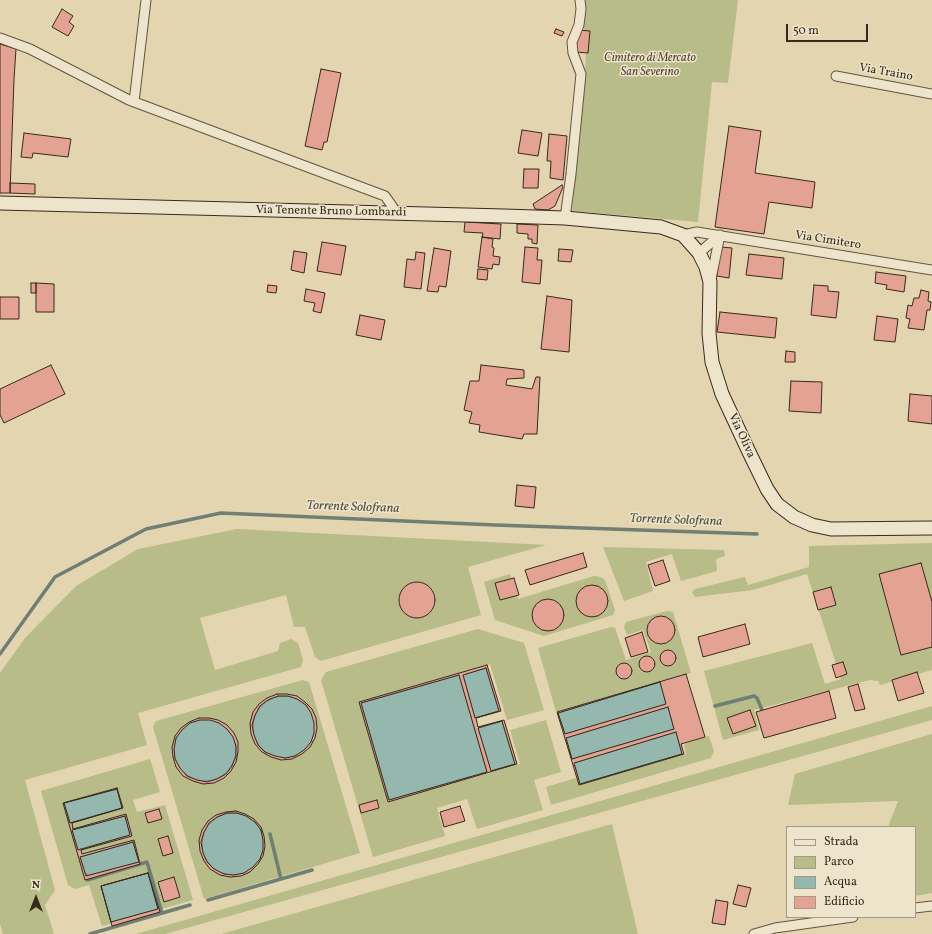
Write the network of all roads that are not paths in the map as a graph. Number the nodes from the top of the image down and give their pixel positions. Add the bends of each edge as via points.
1 (146, 0) edge
2 (580, 0) edge
3 (0, 38) edge
4 (836, 76) dead end
5 (932, 94) edge
6 (134, 102) junction
7 (0, 203) edge
8 (397, 213) junction
9 (564, 218) junction
10 (661, 227) joint
11 (683, 235) junction
12 (720, 236) junction
13 (699, 252) junction
14 (932, 270) edge
15 (710, 282) junction
16 (932, 528) edge
17 (932, 906) edge
18 (916, 908) edge
19 (846, 918) edge
20 (754, 934) edge

1 - 6 street
2 - 9 street via 579,25 572,42 572,53 581,74
3 - 6 street via 30,49
4 - 5 street, Via Traino
6 - 8 street via 385,196
7 - 8 main road, Via Tenente Bruno Lombardi
8 - 9 main road, Via Tenente Bruno Lombardi
9 - 10 main road, Via Tenente Bruno Lombardi
10 - 11 main road, Via Oliva
11 - 12 street, Via Cimitero via 697,232
11 - 13 main road, Via Oliva
12 - 13 street
12 - 14 street, Via Cimitero
12 - 15 street
13 - 15 main road, Via Oliva
15 - 16 main road, Via Oliva via 709,333 712,362 722,394 767,489 778,504 794,517 831,530
17 - 18 street
19 - 20 street via 775,928

